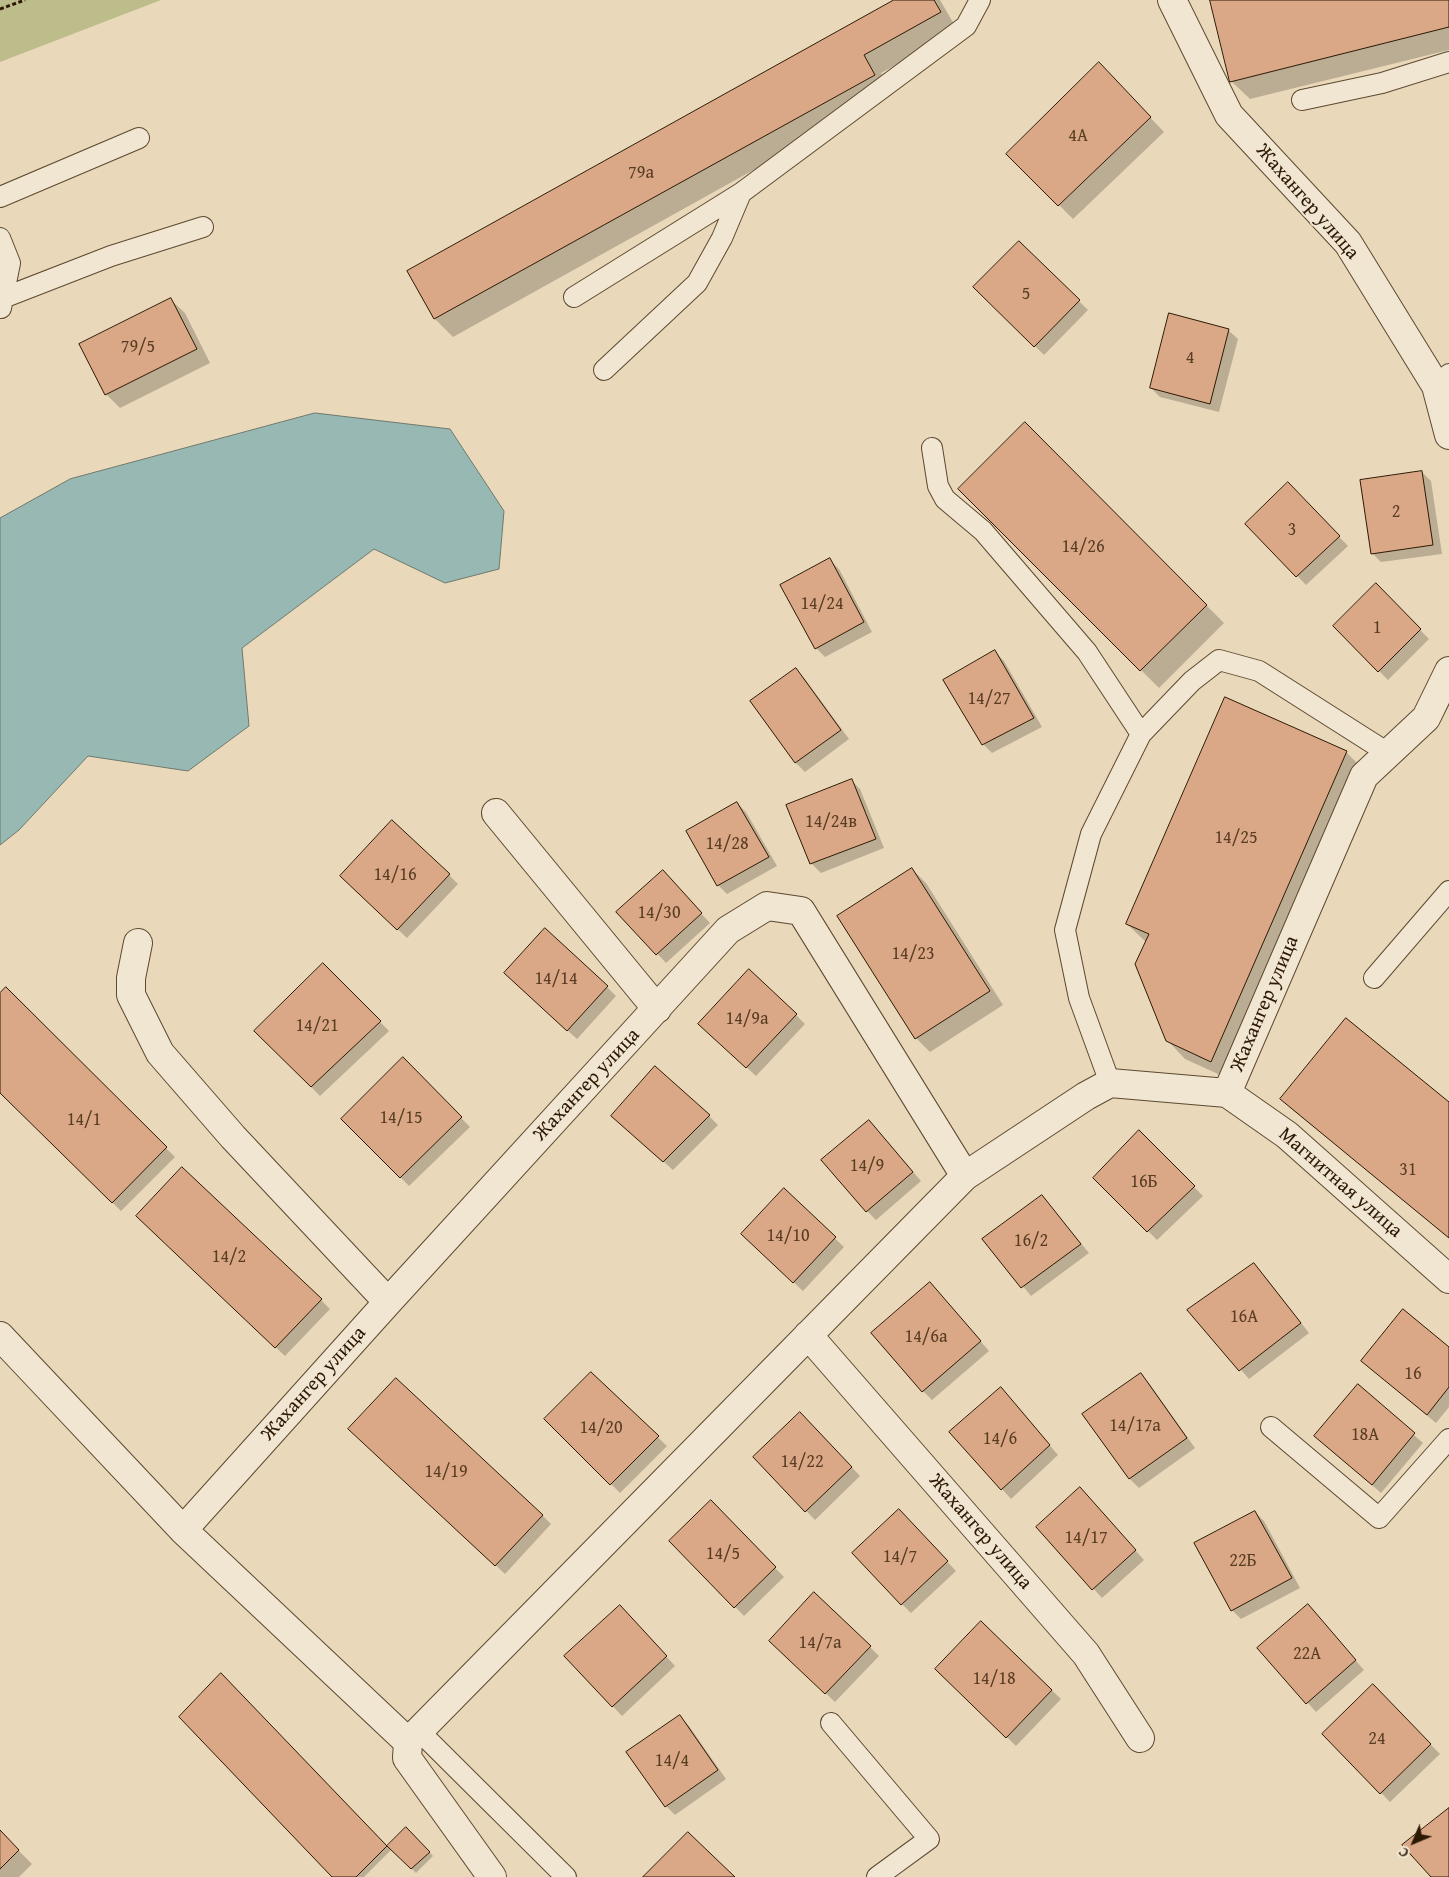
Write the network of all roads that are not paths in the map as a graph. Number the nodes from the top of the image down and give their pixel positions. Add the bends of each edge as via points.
1 (980, 0) edge
2 (1172, 0) edge
3 (1449, 62) edge
4 (1302, 100) dead end
5 (139, 138) dead end
6 (741, 192) junction
7 (0, 197) edge
8 (203, 227) dead end
9 (0, 238) edge
10 (574, 297) dead end
11 (1, 304) edge
12 (604, 370) dead end
13 (1443, 380) edge
14 (1449, 434) edge
15 (932, 448) dead end
16 (1449, 671) edge
17 (1141, 734) junction
18 (1388, 753) junction
19 (496, 813) dead end
20 (1449, 892) edge
21 (138, 943) dead end
22 (1374, 978) dead end
23 (658, 1009) junction
24 (1110, 1083) junction
25 (1227, 1093) junction
26 (964, 1176) junction
27 (1449, 1279) edge
28 (388, 1302) junction
29 (808, 1335) junction
30 (0, 1336) edge
31 (1272, 1427) dead end
32 (1449, 1438) edge
33 (183, 1530) junction
34 (831, 1722) dead end
35 (413, 1736) junction
36 (1140, 1738) dead end
37 (492, 1877) edge
38 (566, 1877) edge
39 (877, 1877) edge

1 - 6 lane via 966,26
2 - 13 street, Жахангер улица via 1229,115 1348,243
3 - 4 lane via 1382,83
5 - 7 lane
6 - 10 lane
6 - 12 lane via 722,238 697,284
8 - 11 lane via 111,256
9 - 11 lane via 10,263
13 - 14 street, Жахангер улица
15 - 17 lane via 938,486 945,499 982,531 1087,652
16 - 18 street, Жахангер улица via 1426,718
17 - 18 lane via 1192,681 1219,660 1259,671
17 - 24 lane via 1090,834 1065,930 1079,998
18 - 25 street, Жахангер улица via 1364,776
19 - 23 street
20 - 22 lane
21 - 28 street via 131,995 160,1053 233,1137
23 - 26 street, Жахангер улица via 728,930 767,906 801,910
23 - 28 street, Жахангер улица
24 - 25 street, Жахангер улица
24 - 26 street
25 - 27 street, Магнитная улица via 1287,1135
26 - 29 street
28 - 33 street, Жахангер улица
29 - 35 street
29 - 36 street, Жахангер улица via 1086,1654
30 - 33 street
31 - 32 lane via 1379,1518
33 - 35 street
34 - 39 lane via 928,1839
35 - 37 street via 407,1758
35 - 38 lane

